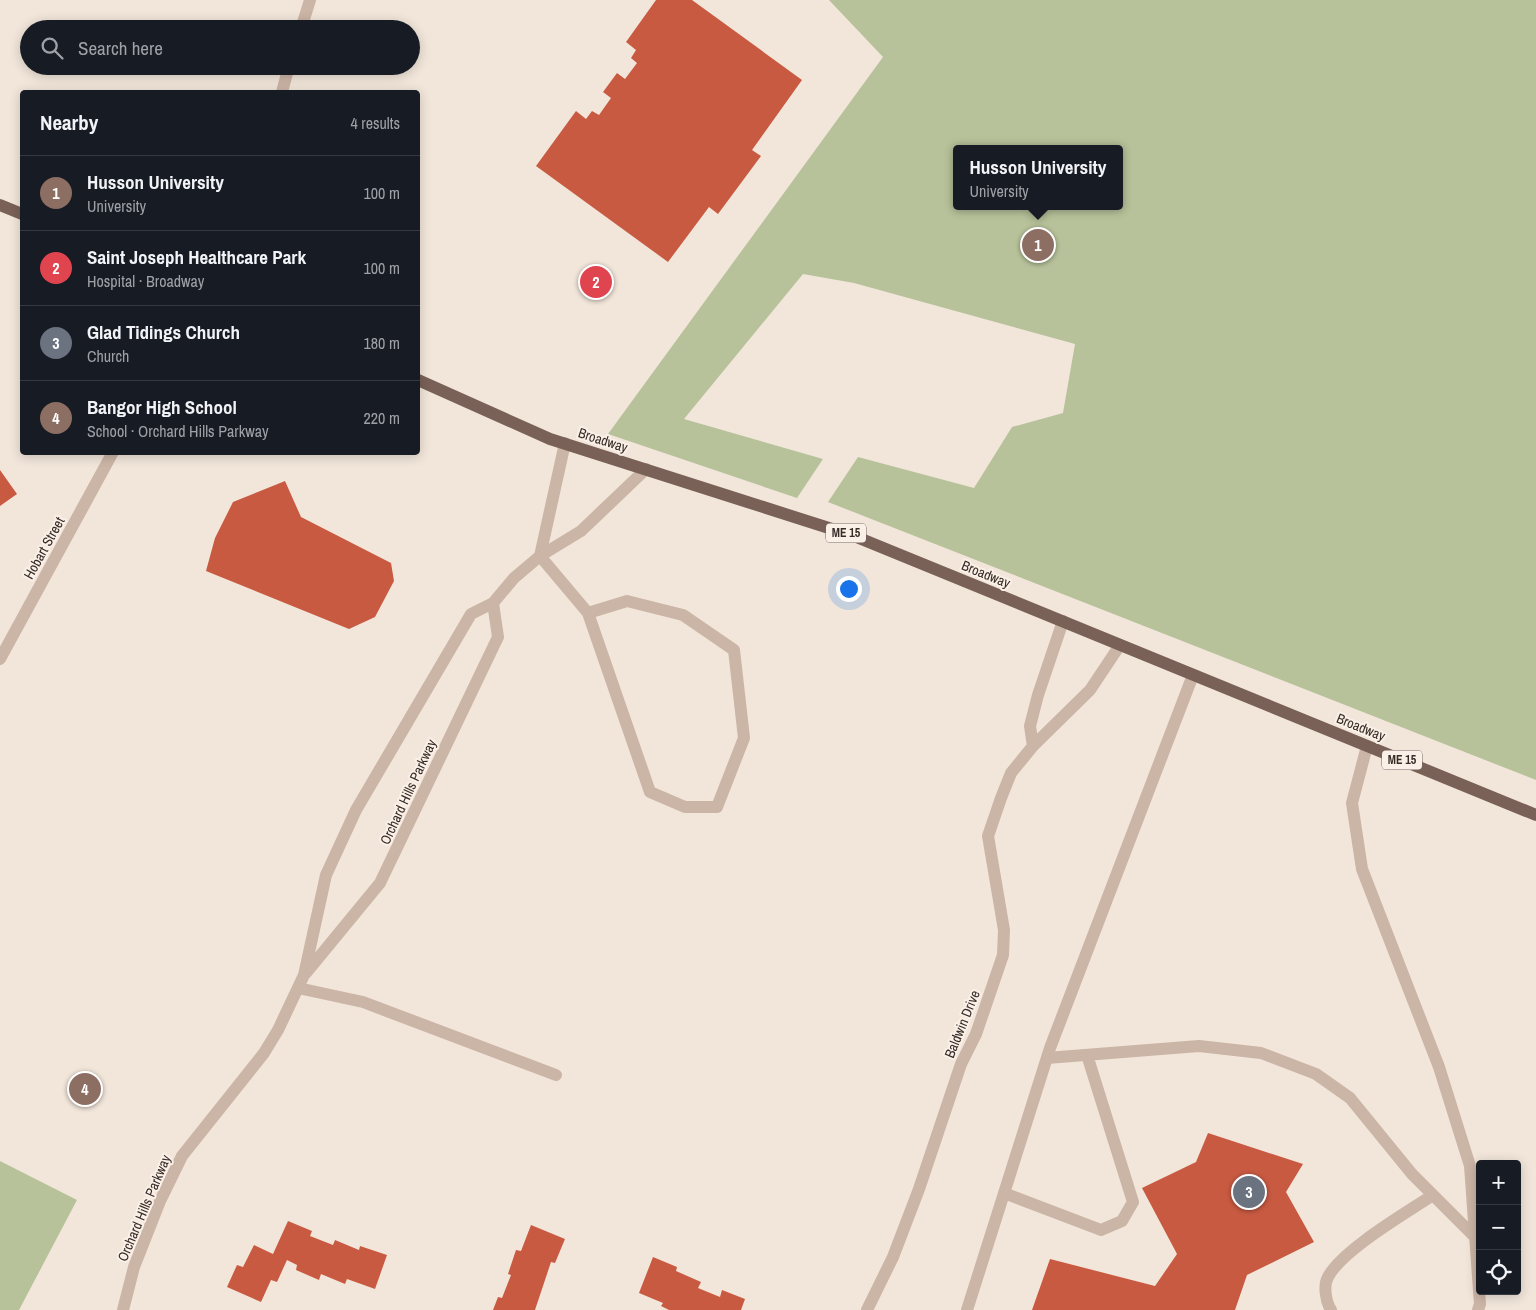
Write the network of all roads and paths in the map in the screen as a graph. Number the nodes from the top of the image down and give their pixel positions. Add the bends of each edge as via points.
1 (310, 0) edge
2 (304, 20) edge
3 (287, 75) edge
4 (283, 90) edge
5 (0, 206) edge
6 (20, 213) edge
7 (420, 381) edge
8 (564, 443) junction
9 (111, 455) edge
10 (646, 470) junction
11 (540, 556) junction
12 (493, 603) junction
13 (588, 613) junction
14 (1063, 621) junction
15 (1120, 644) junction
16 (0, 658) edge
17 (1193, 675) junction
18 (1032, 746) junction
19 (1367, 746) junction
20 (1536, 815) edge
21 (304, 975) junction
22 (298, 988) junction
23 (1088, 1055) junction
24 (1047, 1058) junction
25 (556, 1075) dead end
26 (1004, 1194) junction
27 (1433, 1194) junction
28 (1475, 1238) junction
29 (123, 1310) edge
30 (867, 1310) edge
31 (967, 1310) edge
32 (1330, 1310) edge
33 (1478, 1310) edge

1 - 2 street
3 - 4 street
5 - 6 main road
7 - 8 main road, Broadway / ME 15
8 - 10 main road, Broadway / ME 15
8 - 11 street
9 - 16 street, Hobart Street
10 - 11 street, Orchard Hills Parkway via 581,531
10 - 14 main road, Broadway / ME 15 via 854,536
11 - 12 street, Orchard Hills Parkway via 514,578
11 - 13 street
12 - 21 street, Orchard Hills Parkway via 471,614 356,810 326,875
12 - 21 street, Orchard Hills Parkway via 498,637 399,846 380,883
13 - 13 street via 650,792 685,808 717,807 744,738 734,650 684,615 627,601
14 - 15 main road, Broadway / ME 15
14 - 18 street via 1030,726
15 - 17 main road, Broadway / ME 15
15 - 18 street, Baldwin Drive via 1090,690
17 - 19 main road, Broadway / ME 15
17 - 24 street
18 - 30 street, Baldwin Drive via 1011,773 988,836 1004,930 1003,955 976,1034 961,1064 919,1189 893,1256
19 - 20 main road, Broadway / ME 15
19 - 28 street via 1352,803 1362,870 1439,1067 1470,1166
21 - 22 street, Orchard Hills Parkway
22 - 25 street via 363,1002
22 - 29 street, Orchard Hills Parkway via 264,1054 182,1156 134,1267
23 - 24 street
23 - 26 street via 1133,1202 1122,1221 1101,1230
23 - 27 street via 1199,1046 1261,1053 1316,1074 1350,1098 1412,1174
24 - 26 street
26 - 31 street
27 - 28 street
27 - 32 street via 1343,1258 1326,1278 1326,1302
28 - 33 street

